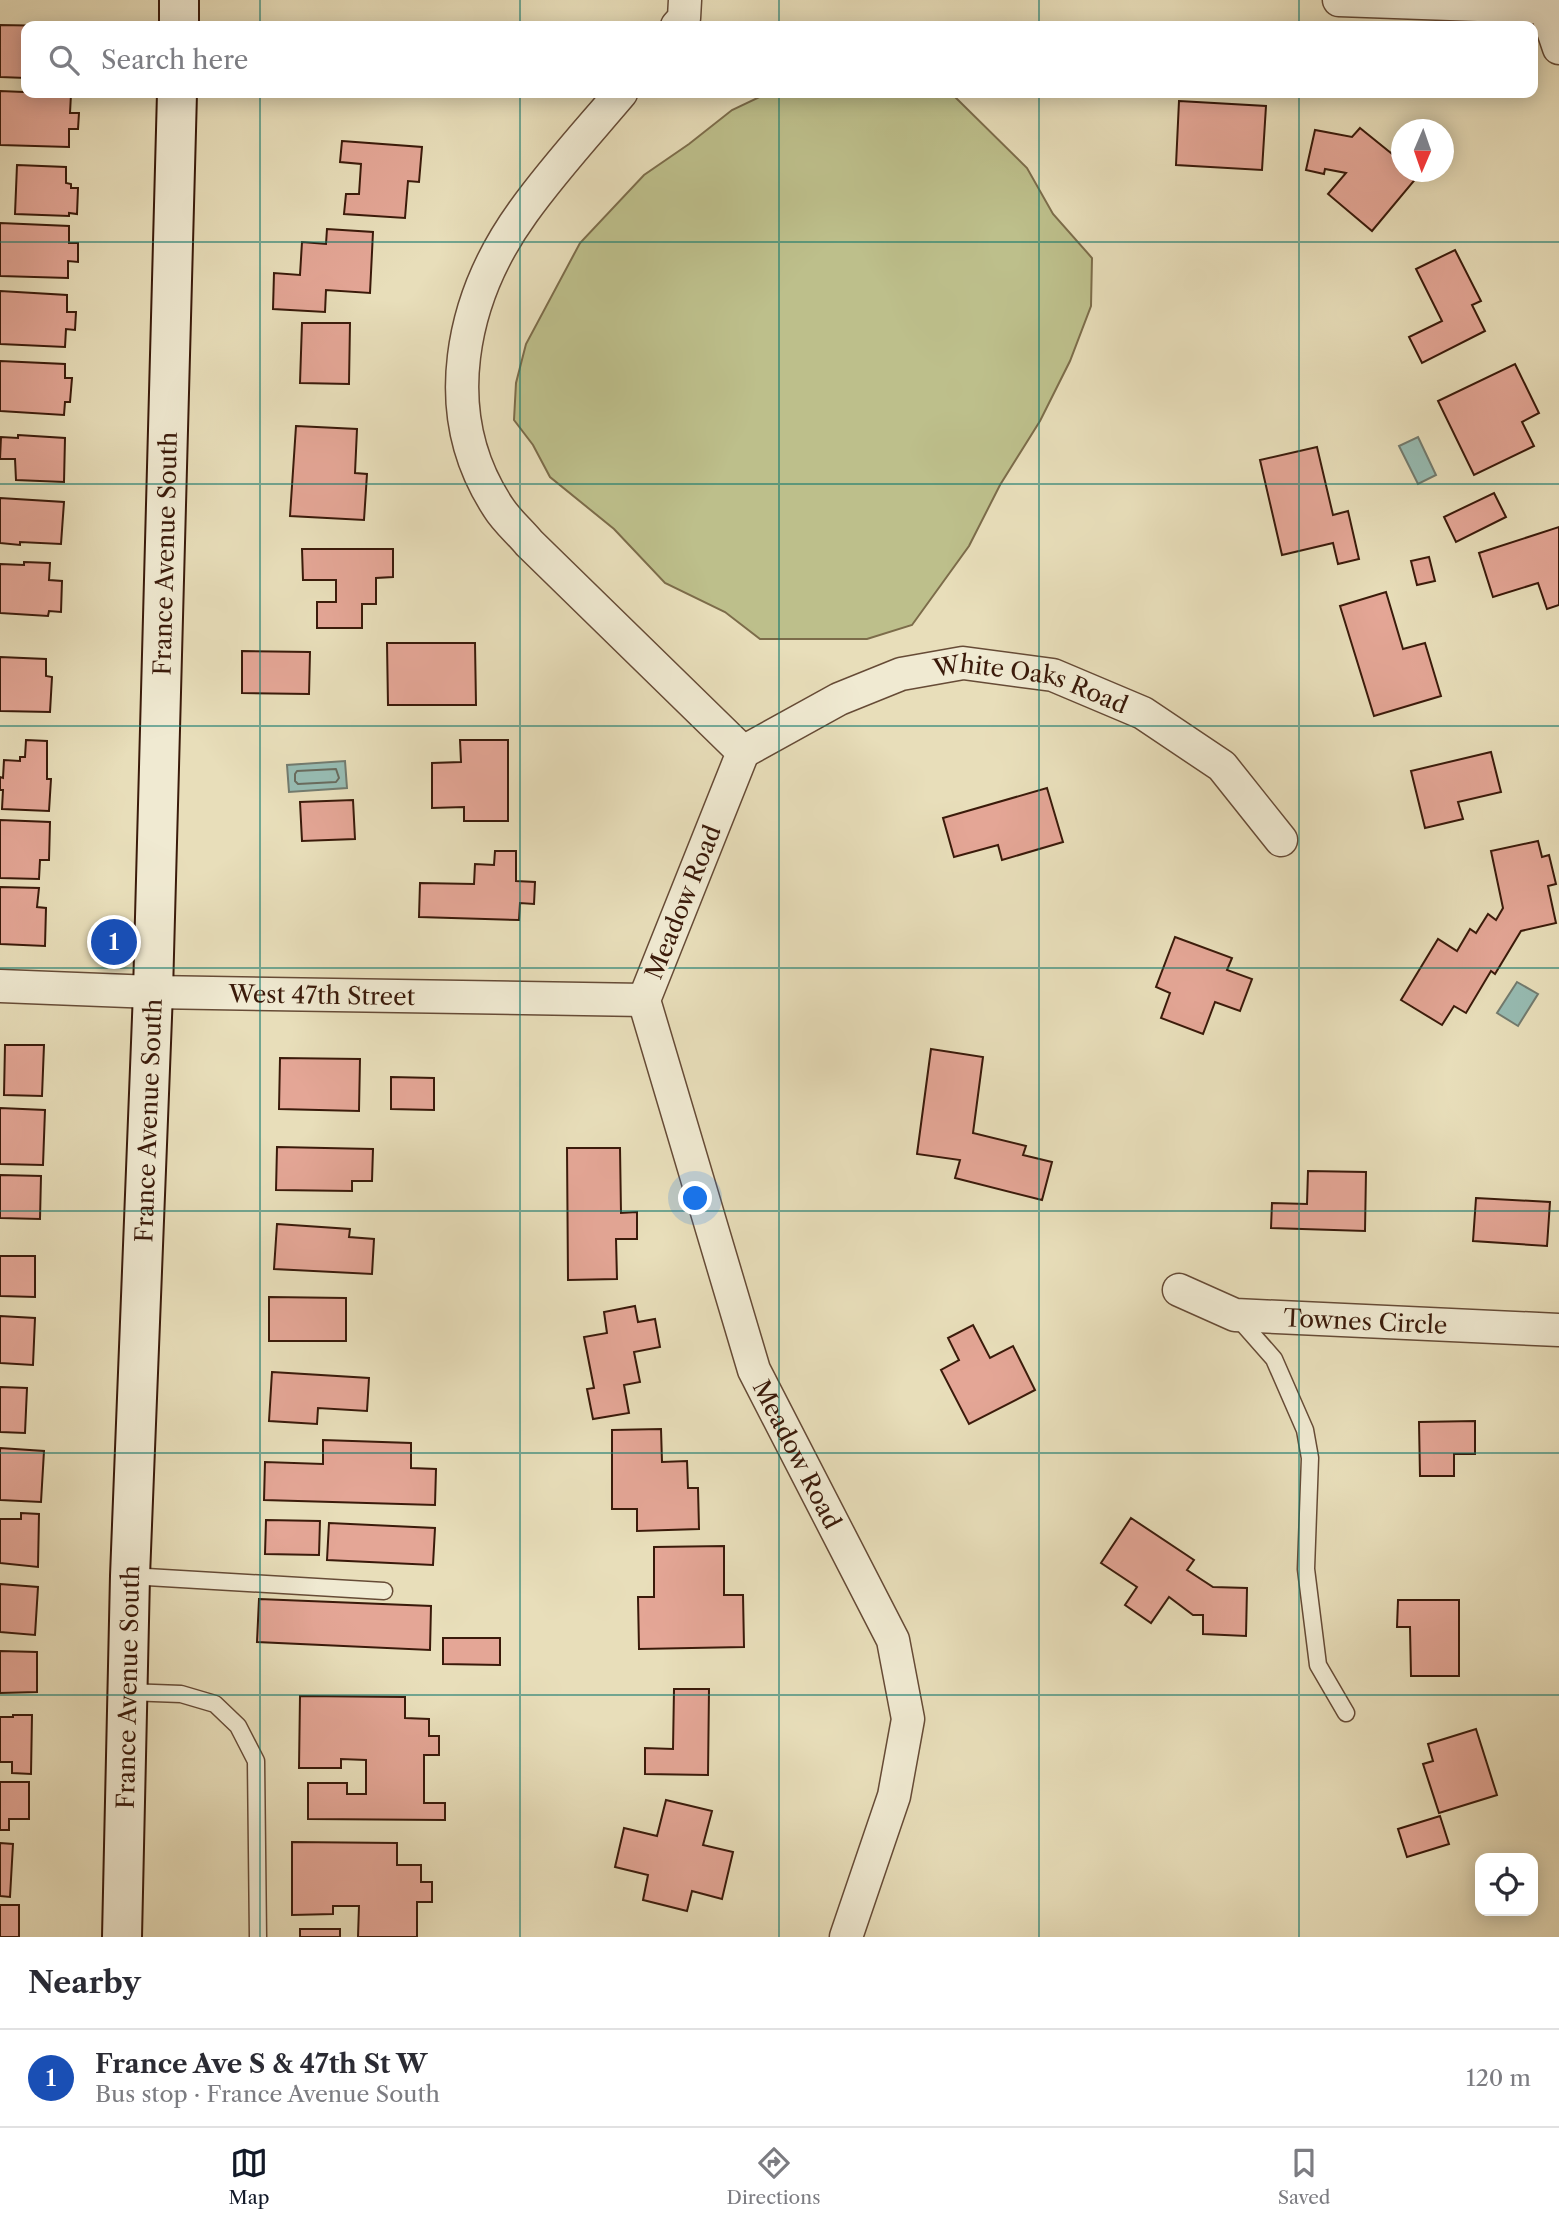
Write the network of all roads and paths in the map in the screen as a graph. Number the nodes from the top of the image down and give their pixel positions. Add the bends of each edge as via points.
1 (179, 0) edge
2 (685, 0) edge
3 (1339, 0) edge
4 (1470, 2) edge
5 (1552, 8) edge
6 (179, 21) edge
7 (681, 21) edge
8 (1559, 48) edge
9 (177, 98) edge
10 (617, 98) edge
11 (743, 752) junction
12 (1281, 840) dead end
13 (0, 986) edge
14 (153, 992) junction
15 (644, 1000) junction
16 (1179, 1290) dead end
17 (1235, 1315) junction
18 (1559, 1330) edge
19 (130, 1576) junction
20 (384, 1591) dead end
21 (127, 1692) junction
22 (1346, 1713) dead end
23 (122, 1937) edge
24 (258, 1937) edge
25 (846, 1937) edge

1 - 6 main road
2 - 7 street
3 - 4 street
4 - 5 street
5 - 8 street
9 - 14 main road, France Avenue South
10 - 11 street via 522,214 485,278 464,348 463,419 477,464 498,507
11 - 12 street, White Oaks Road via 839,699 901,674 963,663 1052,675 1143,713 1222,766
11 - 15 street, Meadow Road
13 - 14 street, West 47th Street
14 - 15 street, West 47th Street
14 - 19 main road, France Avenue South
15 - 25 street, Meadow Road via 754,1370 893,1640 908,1719 894,1796
16 - 17 street, Townes Circle
17 - 18 street, Townes Circle
17 - 22 lane via 1275,1359 1305,1430 1310,1458 1306,1569 1318,1665
19 - 20 lane
19 - 21 main road, France Avenue South
21 - 23 main road, France Avenue South
21 - 24 lane via 180,1694 215,1704 238,1726 256,1760

